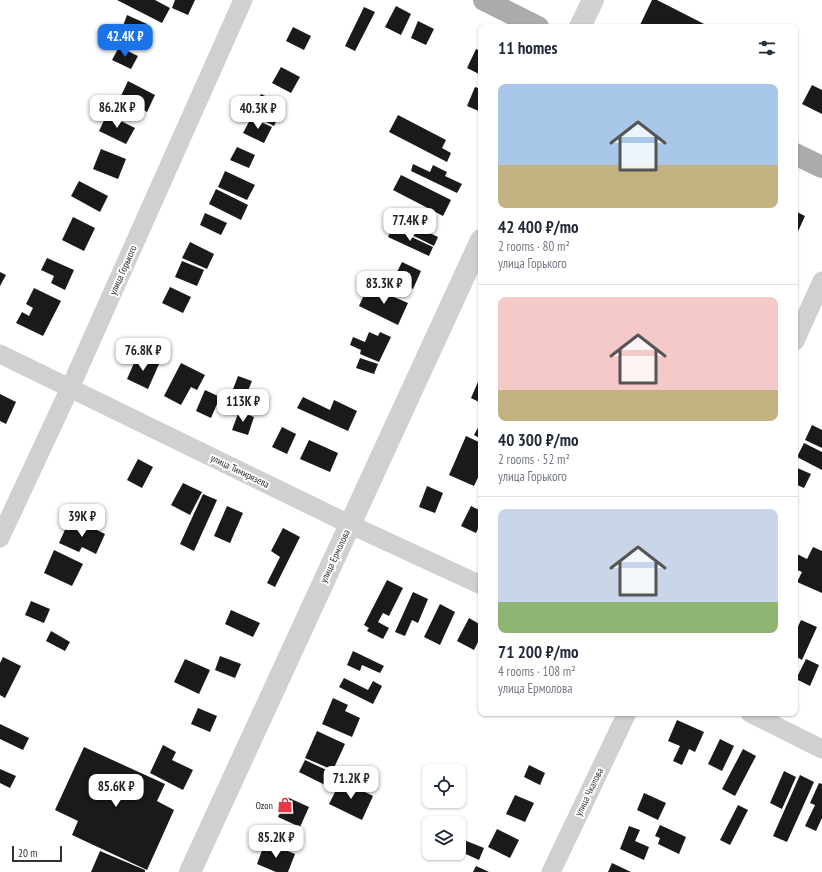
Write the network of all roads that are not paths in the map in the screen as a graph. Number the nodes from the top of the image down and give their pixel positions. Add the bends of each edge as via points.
1 (243, 0) edge
2 (484, 0) edge
3 (593, 0) edge
4 (532, 24) edge
5 (581, 24) edge
6 (798, 155) edge
7 (822, 167) edge
8 (478, 246) edge
9 (822, 281) edge
10 (798, 334) edge
11 (0, 354) edge
12 (70, 388) junction
13 (349, 524) junction
14 (2, 529) edge
15 (478, 584) edge
16 (626, 716) edge
17 (756, 716) edge
18 (822, 748) edge
19 (190, 872) edge
20 (551, 872) edge

1 - 12 street, улица Горького
2 - 4 main road
3 - 5 street
6 - 7 main road
8 - 13 street, улица Ермолова
9 - 10 street
11 - 12 street, улица Тимирязева
12 - 13 street, улица Тимирязева
12 - 14 street, улица Горького
13 - 15 street, улица Тимирязева
13 - 19 street, улица Ермолова
16 - 20 street, улица Чкалова
17 - 18 street

